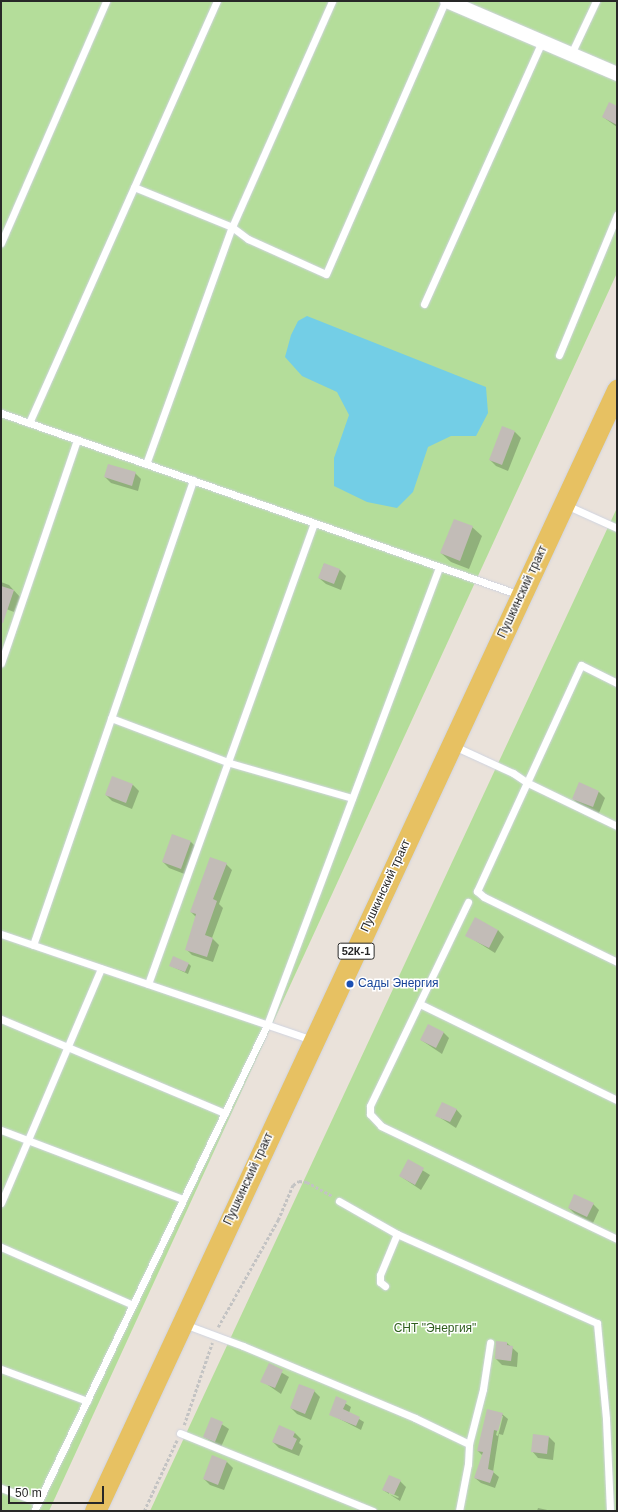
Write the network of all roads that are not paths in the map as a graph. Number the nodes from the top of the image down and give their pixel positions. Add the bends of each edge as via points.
1 (106, 1) edge
2 (217, 1) edge
3 (332, 1) edge
4 (596, 1) edge
5 (452, 2) edge
6 (542, 41) junction
7 (571, 54) junction
8 (617, 74) edge
9 (134, 187) junction
10 (617, 215) edge
11 (232, 227) junction
12 (1, 243) edge
13 (424, 304) dead end
14 (559, 355) dead end
15 (617, 390) edge
16 (1, 413) edge
17 (29, 423) junction
18 (77, 440) junction
19 (146, 464) junction
20 (193, 480) junction
21 (564, 504) junction
22 (314, 523) junction
23 (617, 528) edge
24 (439, 566) junction
25 (522, 596) junction
26 (1, 663) edge
27 (617, 683) edge
28 (111, 718) junction
29 (452, 745) junction
30 (230, 764) junction
31 (528, 783) junction
32 (352, 798) junction
33 (617, 826) edge
34 (468, 902) dead end
35 (1, 934) edge
36 (33, 945) junction
37 (617, 962) edge
38 (101, 968) junction
39 (148, 984) junction
40 (420, 1004) junction
41 (1, 1019) edge
42 (267, 1025) junction
43 (314, 1041) junction
44 (67, 1048) junction
45 (617, 1100) edge
46 (225, 1113) junction
47 (1, 1130) edge
48 (27, 1141) junction
49 (183, 1200) junction
50 (339, 1201) road end
51 (1, 1202) edge
52 (397, 1234) junction
53 (617, 1240) edge
54 (1, 1247) edge
55 (385, 1286) dead end
56 (133, 1305) junction
57 (182, 1323) junction
58 (490, 1343) dead end
59 (1, 1369) edge
60 (87, 1401) junction
61 (180, 1433) dead end
62 (469, 1444) junction
63 (1, 1488) edge
64 (38, 1502) junction
65 (34, 1511) edge
66 (95, 1511) edge
67 (373, 1511) edge
68 (459, 1511) edge
69 (610, 1511) edge

1 - 12 lane
2 - 9 lane
3 - 11 lane
4 - 7 lane
5 - 6 street
5 - 11 lane via 326,274 248,239
6 - 7 street
6 - 13 lane
7 - 8 street
9 - 11 lane
9 - 17 lane
10 - 14 lane
11 - 19 lane
15 - 21 main road, Пушкинский тракт / 52К-1
16 - 17 lane
17 - 18 lane
18 - 19 lane
18 - 26 lane
19 - 20 lane
20 - 22 lane
20 - 28 lane
21 - 23 lane
21 - 25 main road, Пушкинский тракт / 52К-1
22 - 24 lane
22 - 30 lane
24 - 25 lane
24 - 32 lane
25 - 29 main road, Пушкинский тракт / 52К-1
27 - 31 lane via 581,665
28 - 30 lane
28 - 36 lane
29 - 31 lane via 513,773
29 - 43 main road, Пушкинский тракт / 52К-1
30 - 32 lane
30 - 39 lane
31 - 33 lane
31 - 37 lane via 477,891 484,897
32 - 42 lane
34 - 40 lane
35 - 36 lane
36 - 38 lane
38 - 39 lane
38 - 44 lane
39 - 42 lane
40 - 45 lane
40 - 53 lane via 370,1106 370,1114 374,1121
41 - 44 lane
42 - 43 lane
42 - 46 lane
43 - 57 main road, Пушкинский тракт / 52К-1
44 - 46 lane
44 - 48 lane
46 - 49 lane
47 - 48 lane
48 - 49 lane
48 - 51 lane
49 - 56 lane
50 - 52 lane
52 - 55 lane via 380,1275 380,1282
52 - 69 lane via 597,1323 606,1419
54 - 56 lane
56 - 60 lane
57 - 62 lane via 415,1418
57 - 66 main road, Пушкинский тракт / 52К-1
58 - 62 lane via 483,1389
59 - 60 lane
60 - 64 lane
61 - 67 lane
62 - 68 lane
63 - 64 lane
64 - 65 lane

